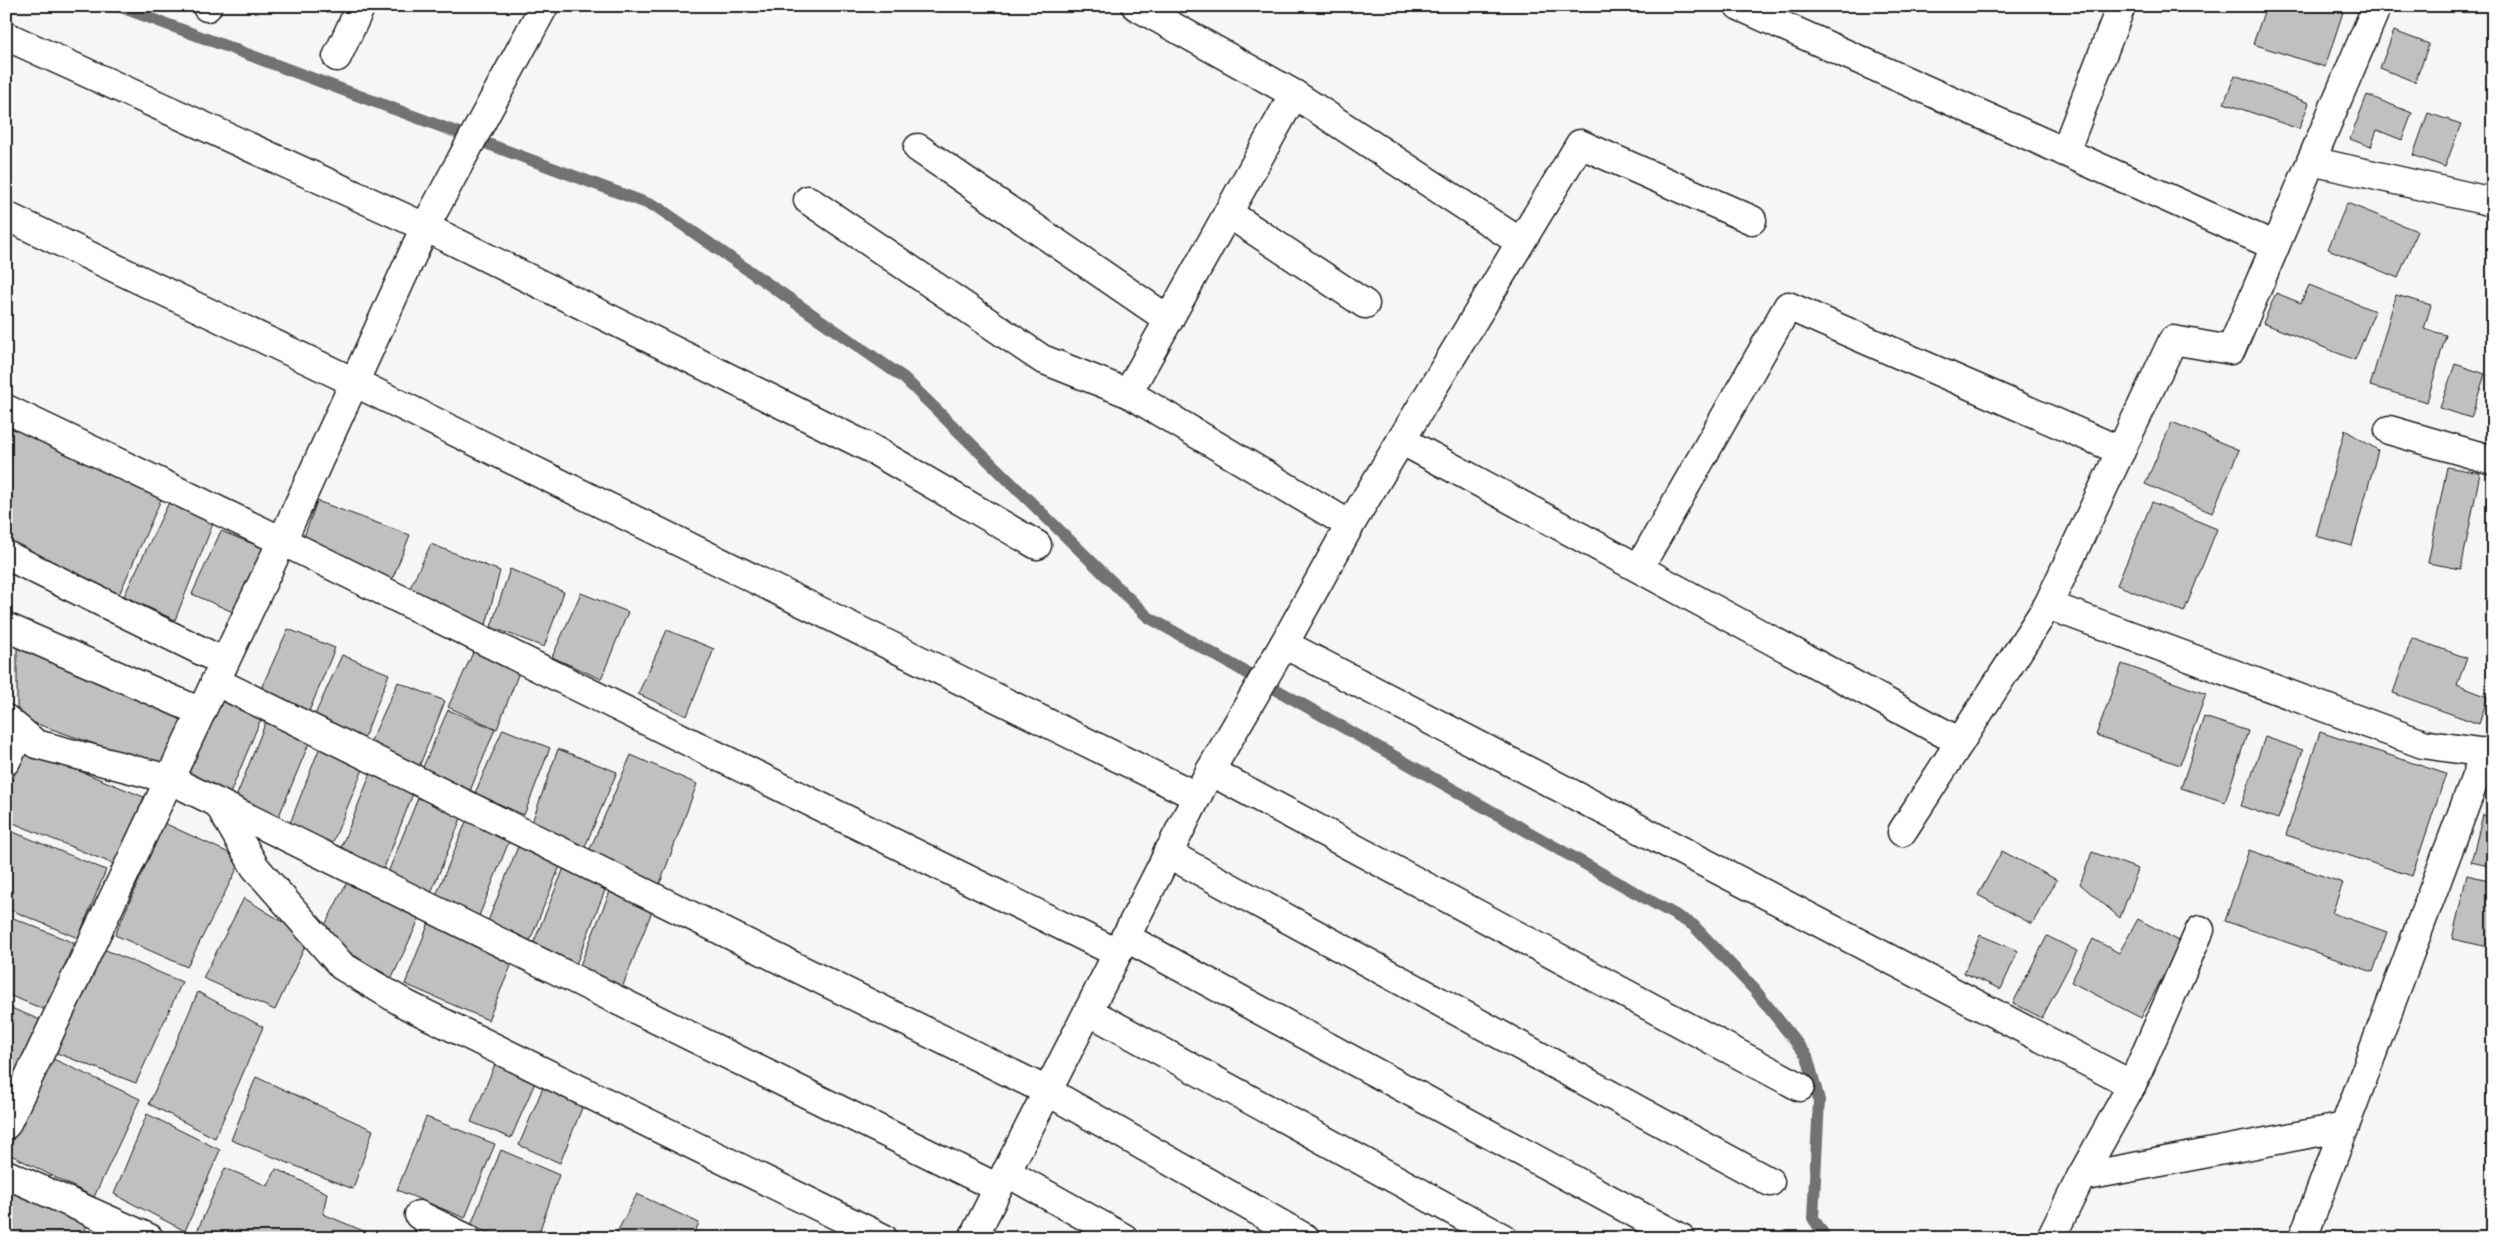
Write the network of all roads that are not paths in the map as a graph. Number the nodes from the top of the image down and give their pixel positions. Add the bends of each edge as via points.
1 (361, 6) edge
2 (544, 6) edge
3 (1136, 6) edge
4 (1739, 6) edge
5 (2121, 6) edge
6 (2377, 6) edge
7 (6, 36) edge
8 (337, 57) dead end
9 (1294, 94) junction
10 (918, 148) dead end
11 (2064, 152) junction
12 (2312, 161) junction
13 (808, 200) dead end
14 (2493, 202) edge
15 (1228, 213) junction
16 (6, 216) edge
17 (1752, 220) dead end
18 (425, 226) junction
19 (1520, 242) junction
20 (2275, 246) junction
21 (1365, 304) dead end
22 (1169, 320) junction
23 (354, 382) junction
24 (1128, 393) junction
25 (6, 409) edge
26 (2389, 430) dead end
27 (1401, 440) junction
28 (2121, 451) junction
29 (2493, 460) edge
30 (1350, 525) junction
31 (282, 541) junction
32 (1037, 545) dead end
33 (6, 555) edge
34 (1638, 568) junction
35 (2048, 605) junction
36 (6, 627) edge
37 (1280, 651) junction
38 (220, 672) junction
39 (201, 712) junction
40 (14, 725) edge
41 (1960, 742) junction
42 (2489, 753) edge
43 (6, 761) edge
44 (1210, 771) junction
45 (169, 779) junction
46 (1196, 796) junction
47 (218, 803) junction
48 (1902, 832) dead end
49 (1168, 853) junction
50 (2200, 930) dead end
51 (1121, 945) junction
52 (1088, 1011) junction
53 (2132, 1085) junction
54 (1800, 1087) dead end
55 (1047, 1091) junction
56 (6, 1125) edge
57 (2345, 1127) junction
58 (6, 1174) edge
59 (2081, 1177) junction
60 (1002, 1180) junction
61 (1770, 1182) dead end
62 (419, 1215) dead end
63 (149, 1238) edge
64 (466, 1238) edge
65 (883, 1238) edge
66 (973, 1238) edge
67 (1124, 1238) edge
68 (1305, 1238) edge
69 (1503, 1238) edge
70 (1681, 1238) edge
71 (2051, 1238) edge
72 (2303, 1238) edge

1 - 8 street
2 - 18 street
3 - 9 street
4 - 11 street
5 - 11 street
6 - 12 street
7 - 18 street
9 - 15 street
9 - 19 street
10 - 22 street
11 - 20 street
12 - 14 street
12 - 20 street
13 - 24 street via 1042,359
15 - 21 street
15 - 22 street
16 - 23 street
17 - 19 street via 1580,144
18 - 23 street
18 - 32 street via 870,448
19 - 27 street
20 - 28 street via 2231,350 2173,340
22 - 24 street
23 - 31 street
23 - 46 street
24 - 30 street
25 - 31 street
26 - 29 street
27 - 30 street
27 - 34 street
28 - 34 street via 1788,306
28 - 35 street
30 - 37 street
31 - 38 street
31 - 51 street
33 - 38 street
34 - 41 street
35 - 41 street
35 - 42 street via 2423,744
36 - 39 street
37 - 44 street
37 - 53 street
38 - 39 street
38 - 55 street
39 - 45 street
40 - 43 street
40 - 45 street via 36,744
41 - 48 street
42 - 57 street
44 - 46 street
44 - 54 street
45 - 47 street
45 - 56 street
46 - 49 street
47 - 60 street
47 - 65 street via 255,867 342,966 407,1005
49 - 51 street
49 - 61 street
50 - 53 street
51 - 52 street
51 - 70 street
52 - 55 street
52 - 69 street
53 - 59 street
55 - 60 street
55 - 68 street
57 - 59 street
57 - 72 street
58 - 63 street
59 - 71 street
60 - 66 street
60 - 67 street
62 - 64 street

